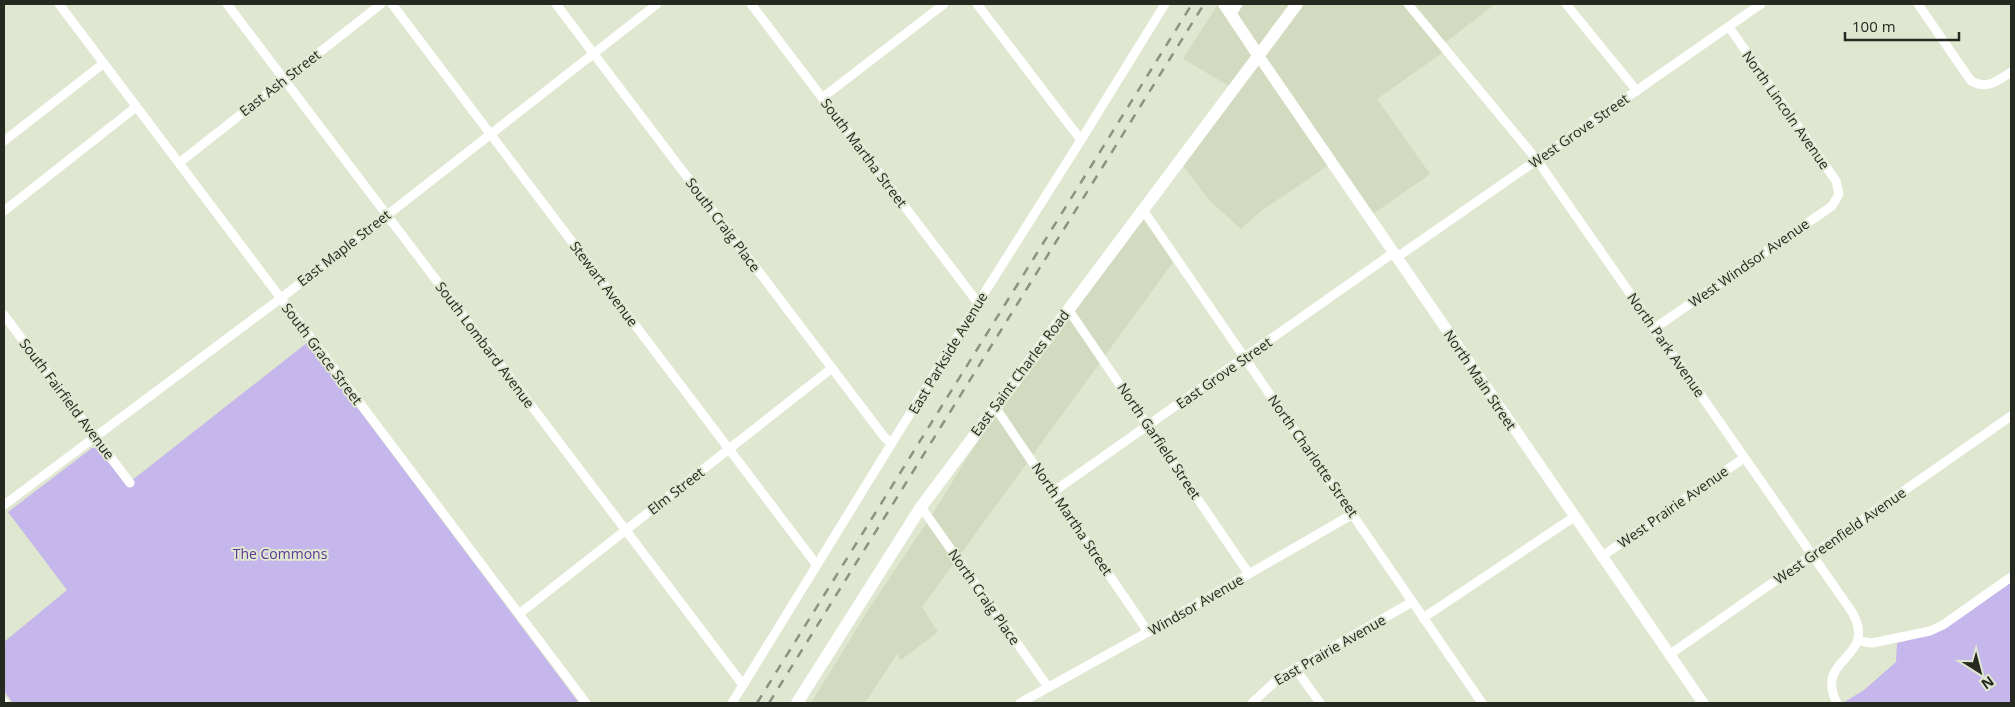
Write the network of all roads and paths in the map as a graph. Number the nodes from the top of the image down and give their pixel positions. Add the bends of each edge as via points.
1 (58, 4) edge
2 (227, 4) edge
3 (381, 4) edge
4 (392, 4) edge
5 (556, 4) edge
6 (657, 4) edge
7 (751, 4) edge
8 (944, 4) edge
9 (977, 4) edge
10 (1165, 4) edge
11 (1224, 4) edge
12 (1238, 4) edge
13 (1297, 4) edge
14 (1566, 4) edge
15 (1761, 4) edge
16 (1918, 4) edge
17 (1412, 5) edge
18 (1750, 7) edge
19 (1231, 15) junction
20 (1729, 27) junction
21 (593, 54) junction
22 (1258, 55) junction
23 (104, 63) junction
24 (2011, 72) edge
25 (284, 79) junction
26 (1636, 90) junction
27 (822, 98) junction
28 (136, 106) junction
29 (490, 134) junction
30 (1082, 140) junction
31 (4, 141) edge
32 (1537, 160) junction
33 (179, 162) junction
34 (1839, 194) joint
35 (4, 210) edge
36 (1143, 210) junction
37 (386, 215) junction
38 (1394, 255) junction
39 (280, 298) junction
40 (978, 303) junction
41 (1068, 309) junction
42 (4, 315) edge
43 (1655, 328) junction
44 (1245, 358) junction
45 (832, 368) junction
46 (994, 407) junction
47 (2011, 416) edge
48 (1148, 426) junction
49 (96, 438) junction
50 (892, 444) junction
51 (729, 449) junction
52 (1744, 458) junction
53 (130, 484) dead end
54 (1053, 492) junction
55 (4, 506) edge
56 (921, 507) junction
57 (1353, 514) junction
58 (1574, 517) junction
59 (626, 530) junction
60 (1812, 555) junction
61 (1601, 557) junction
62 (816, 564) junction
63 (1249, 574) junction
64 (2011, 577) edge
65 (1412, 602) junction
66 (519, 614) junction
67 (1423, 618) junction
68 (1148, 632) junction
69 (1858, 641) junction
70 (1668, 655) junction
71 (1295, 668) junction
72 (743, 685) junction
73 (1048, 687) junction
74 (586, 703) edge
75 (732, 703) edge
76 (797, 703) edge
77 (1020, 703) edge
78 (1252, 703) edge
79 (1320, 703) edge
80 (1482, 703) edge
81 (1703, 703) edge
82 (1837, 703) edge

1 - 23 street, South Grace Street
2 - 25 street, South Lombard Avenue
3 - 25 street, East Ash Street
4 - 29 street, Stewart Avenue
5 - 21 street, South Craig Place
6 - 21 street, East Maple Street
7 - 27 street, South Martha Street
8 - 27 street
9 - 30 street
10 - 30 street, East Parkside Avenue
11 - 19 main road
12 - 19 street
13 - 22 main road, East Saint Charles Road
14 - 26 street
15 - 18 street, West Grove Street
16 - 24 street via 1968,78 1980,85 1989,85
17 - 32 street, North Park Avenue
18 - 20 street, West Grove Street
19 - 22 main road
20 - 26 street, West Grove Street
20 - 34 street, North Lincoln Avenue via 1836,182
21 - 29 street, East Maple Street
21 - 45 street, South Craig Place
22 - 36 main road, East Saint Charles Road
22 - 38 street, North Main Street
23 - 28 street, South Grace Street
23 - 31 street
25 - 33 street, East Ash Street
25 - 37 street, South Lombard Avenue
26 - 32 street, West Grove Street
27 - 40 street, South Martha Street
28 - 33 street, South Grace Street
28 - 35 street
29 - 37 street, East Maple Street
29 - 51 street, Stewart Avenue
30 - 40 street, East Parkside Avenue
32 - 38 street, West Grove Street
32 - 43 street, North Park Avenue
33 - 39 street, South Grace Street
34 - 43 street, West Windsor Avenue via 1832,206
36 - 41 main road, East Saint Charles Road
36 - 44 street, North Charlotte Street
37 - 39 street, East Maple Street
37 - 59 street, South Lombard Avenue
38 - 44 street, East Grove Street
38 - 58 street, North Main Street
39 - 49 street, East Maple Street
39 - 66 street, South Grace Street
40 - 50 street, East Parkside Avenue
41 - 46 main road, East Saint Charles Road
41 - 48 street, North Garfield Street
42 - 49 street, South Fairfield Avenue
43 - 52 street, North Park Avenue
44 - 48 street, East Grove Street
44 - 57 street, North Charlotte Street
45 - 50 street, South Craig Place
45 - 51 street, Elm Street
46 - 54 street, North Martha Street
46 - 56 main road, East Saint Charles Road
47 - 60 street, West Greenfield Avenue
48 - 54 street, East Grove Street
48 - 63 street, North Garfield Street
49 - 53 street, South Fairfield Avenue
49 - 55 street, East Maple Street
50 - 62 street, East Parkside Avenue
51 - 59 street, Elm Street
51 - 62 street, Stewart Avenue
52 - 60 street, North Park Avenue
52 - 61 street, West Prairie Avenue
54 - 68 street, North Martha Street
56 - 73 street, North Craig Place
56 - 76 main road, East Saint Charles Road
57 - 63 street, Windsor Avenue
57 - 65 street, North Charlotte Street
58 - 61 street, North Main Street
58 - 67 street
59 - 66 street, Elm Street
59 - 72 street, South Lombard Avenue
60 - 69 street, North Park Avenue via 1856,619 1860,633
60 - 70 street, West Greenfield Avenue
61 - 70 street, North Main Street
62 - 72 street, East Parkside Avenue
63 - 68 street, Windsor Avenue
64 - 69 street via 1930,632 1872,644
65 - 67 street, North Charlotte Street
65 - 71 street, East Prairie Avenue
66 - 74 street, South Grace Street
67 - 80 street, North Charlotte Street
68 - 73 street, Windsor Avenue
69 - 82 street via 1832,677 1831,687
70 - 81 street, North Main Street
71 - 78 street, East Prairie Avenue
71 - 79 street
72 - 75 street, East Parkside Avenue
73 - 77 street, Windsor Avenue

